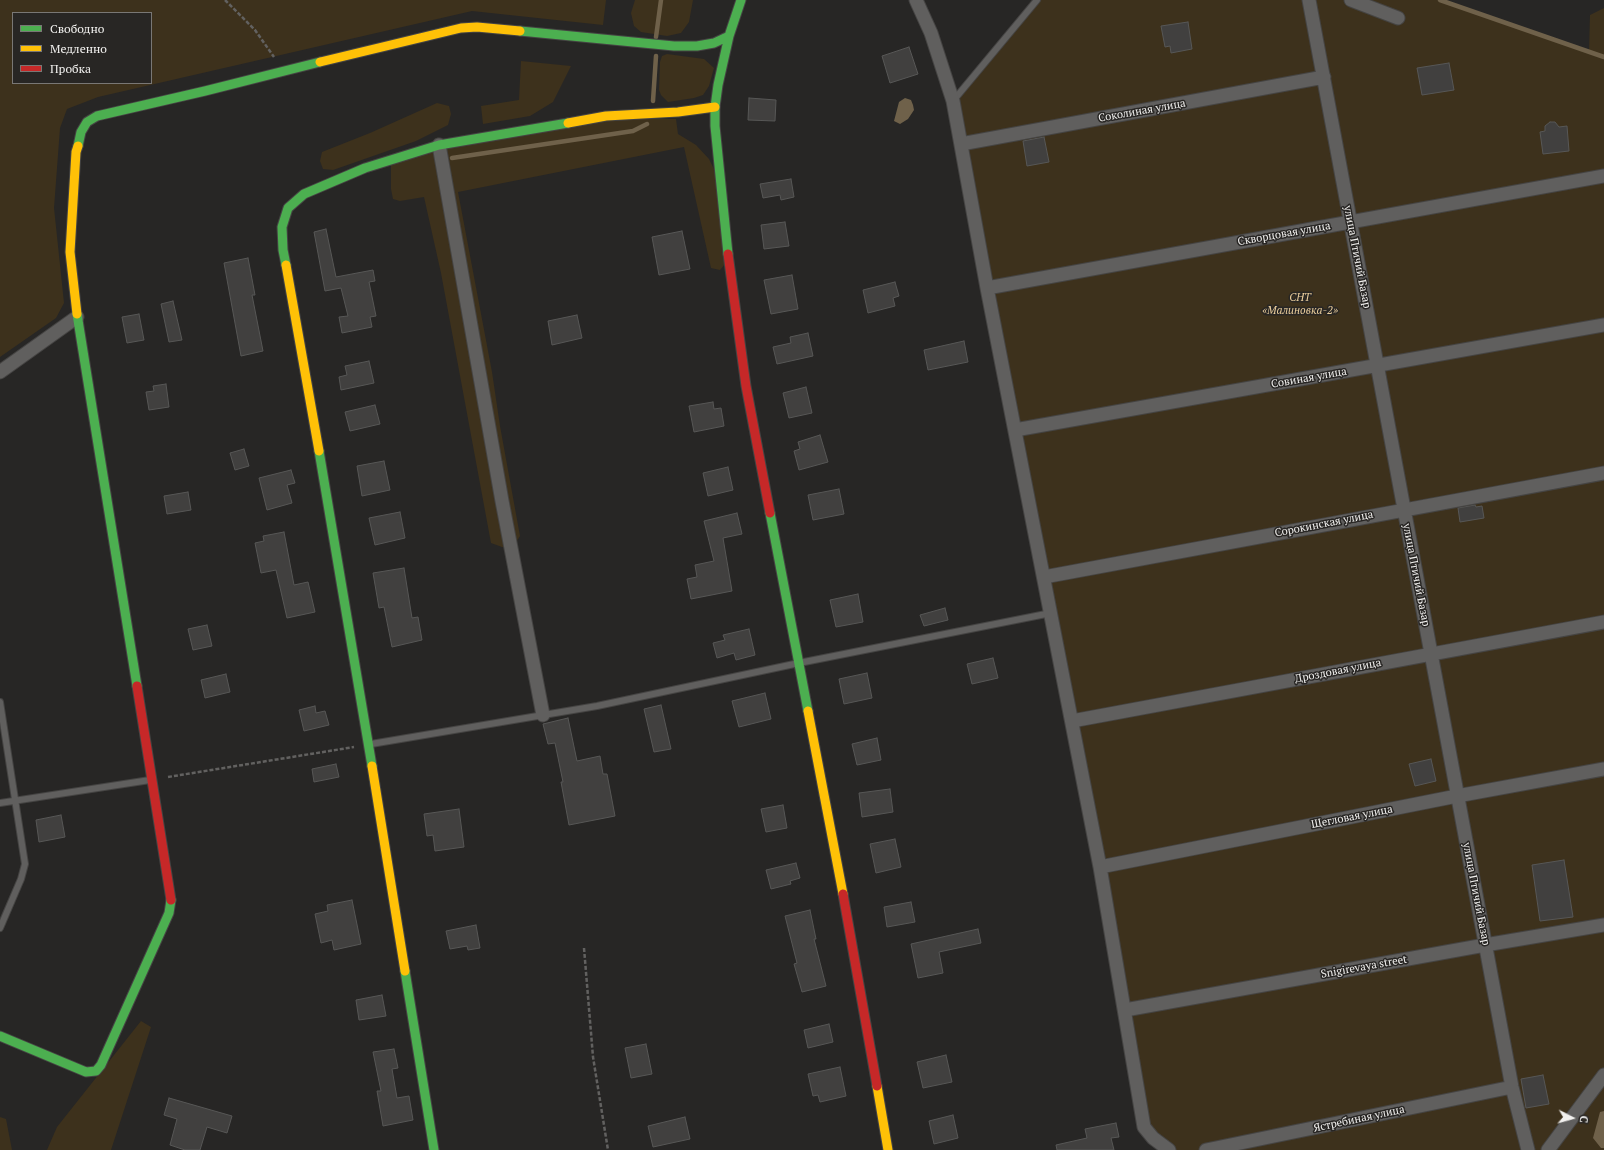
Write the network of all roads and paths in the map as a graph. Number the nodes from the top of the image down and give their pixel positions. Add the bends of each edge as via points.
1 (225, 0) edge
2 (741, 0) edge
3 (916, 0) edge
4 (1037, 0) edge
5 (1309, 0) edge
6 (1351, 0) edge
7 (1398, 18) dead end
8 (729, 36) junction
9 (283, 71) junction
10 (1324, 77) junction
11 (953, 101) junction
12 (715, 107) junction
13 (961, 144) junction
14 (439, 146) junction
15 (1604, 176) edge
16 (1350, 222) junction
17 (987, 288) junction
18 (77, 317) junction
19 (1604, 325) edge
20 (1377, 366) junction
21 (0, 372) edge
22 (1015, 430) junction
23 (1604, 473) edge
24 (1404, 510) junction
25 (1044, 577) junction
26 (1051, 613) junction
27 (1604, 622) edge
28 (1431, 653) junction
29 (799, 663) junction
30 (0, 702) edge
31 (543, 715) junction
32 (1072, 721) junction
33 (368, 744) junction
34 (1604, 769) edge
35 (151, 780) junction
36 (1457, 796) junction
37 (15, 800) junction
38 (0, 802) edge
39 (1100, 867) junction
40 (1604, 925) edge
41 (0, 928) edge
42 (1485, 945) junction
43 (584, 948) dead end
44 (1125, 1010) junction
45 (0, 1036) edge
46 (1604, 1075) edge
47 (1512, 1087) junction
48 (434, 1150) edge
49 (608, 1150) edge
50 (888, 1150) edge
51 (1169, 1150) edge
52 (1206, 1150) edge
53 (1528, 1150) edge
54 (1548, 1150) edge

1 - 9 path via 255,30
2 - 8 street
3 - 11 street via 931,33
4 - 11 lane
5 - 10 street, улица Птичий Базар
6 - 7 street
8 - 9 street via 709,44 674,46 477,27 461,28
8 - 12 street
9 - 18 street via 97,116 87,122 81,132 76,152 70,252
10 - 13 street, Соколиная улица
10 - 16 street, улица Птичий Базар
11 - 13 street
12 - 14 street via 606,116
12 - 29 street via 727,247 746,386
13 - 17 street
14 - 31 street
14 - 33 street via 365,168 304,194 288,208 282,227 283,250 300,337
15 - 16 street, Скворцовая улица
16 - 17 street, Скворцовая улица
16 - 20 street, улица Птичий Базар
17 - 22 street
18 - 21 street
18 - 35 street
19 - 20 street, Совиная улица
20 - 22 street, Совиная улица
20 - 24 street, улица Птичий Базар
22 - 25 street
23 - 24 street, Сорокинская улица
24 - 25 street, Сорокинская улица
24 - 28 street, улица Птичий Базар
25 - 26 street
26 - 29 lane
26 - 32 street
27 - 28 street, Дроздовая улица
28 - 32 street, Дроздовая улица
28 - 36 street, улица Птичий Базар
29 - 31 lane
29 - 50 street via 839,870
30 - 37 lane
31 - 33 lane
32 - 39 street
33 - 35 path
33 - 48 street
34 - 36 street, Щегловая улица
35 - 37 lane
35 - 45 street via 171,898 169,913 101,1065 96,1071 86,1072
36 - 39 street, Щегловая улица
36 - 42 street, улица Птичий Базар
37 - 38 lane
37 - 41 lane via 25,864
39 - 44 street
40 - 42 street, Snigirevaya street
42 - 44 street, Snigirevaya street
42 - 47 street, улица Птичий Базар
43 - 49 path via 593,1057
44 - 51 street via 1144,1127 1153,1138
46 - 54 street
47 - 52 street, Ястребиная улица
47 - 53 street, улица Птичий Базар

